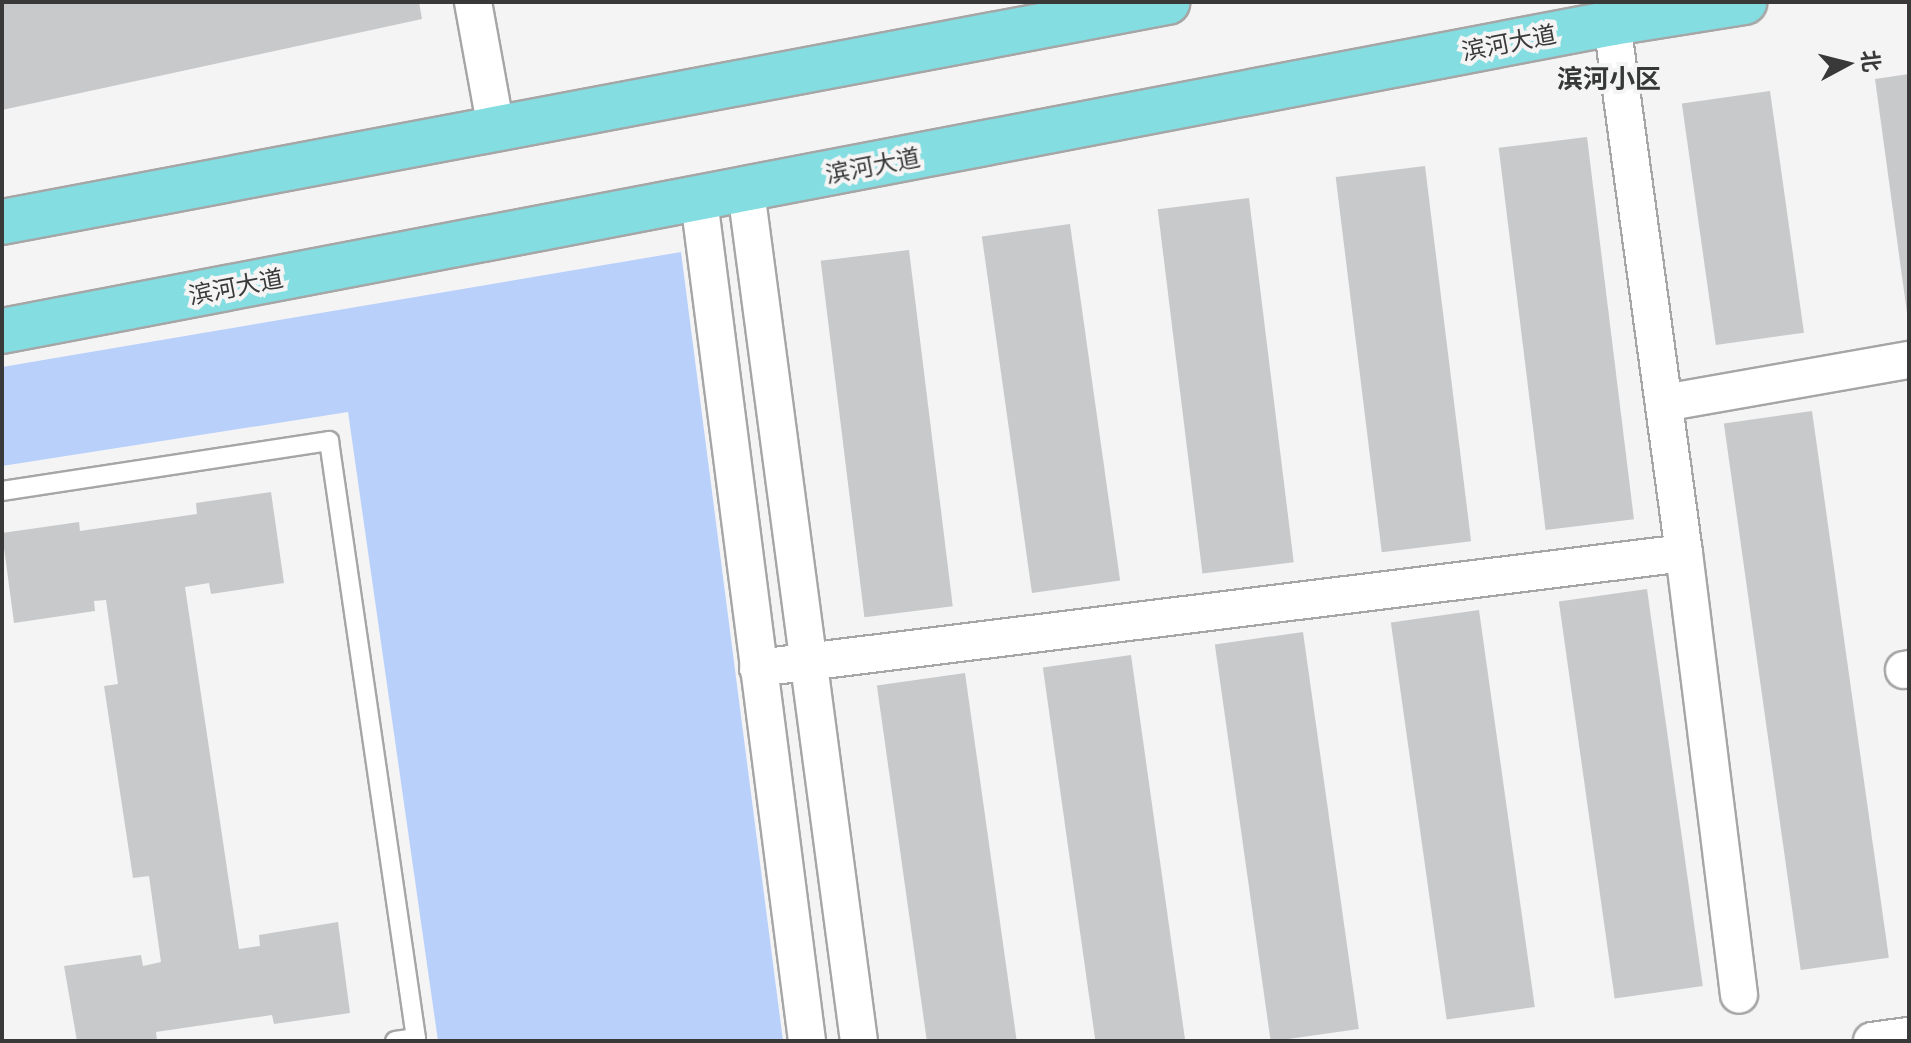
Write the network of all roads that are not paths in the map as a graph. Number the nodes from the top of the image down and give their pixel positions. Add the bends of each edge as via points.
1 (473, 2) edge
2 (1167, 2) edge
3 (1744, 2) edge
4 (1678, 8) edge
5 (1612, 23) junction
6 (496, 129) junction
7 (746, 191) junction
8 (699, 200) junction
9 (2, 222) edge
10 (2, 331) edge
11 (1909, 360) edge
12 (1664, 403) junction
13 (2, 491) edge
14 (1684, 553) junction
15 (810, 661) junction
16 (758, 668) junction
17 (1739, 995) dead end
18 (1909, 1036) edge
19 (395, 1041) edge
20 (807, 1041) edge
21 (859, 1041) edge
22 (1872, 1041) edge

1 - 6 street
2 - 6 main road
3 - 4 main road, 滨河大道
4 - 5 main road, 滨河大道
5 - 7 main road, 滨河大道
5 - 12 street
6 - 9 main road
7 - 8 main road, 滨河大道
7 - 15 street
8 - 10 main road, 滨河大道
8 - 16 street
11 - 12 street
12 - 14 street
13 - 19 lane via 329,441 416,1038
14 - 15 street
14 - 17 street
15 - 16 street
15 - 21 street
16 - 20 street
18 - 22 street

